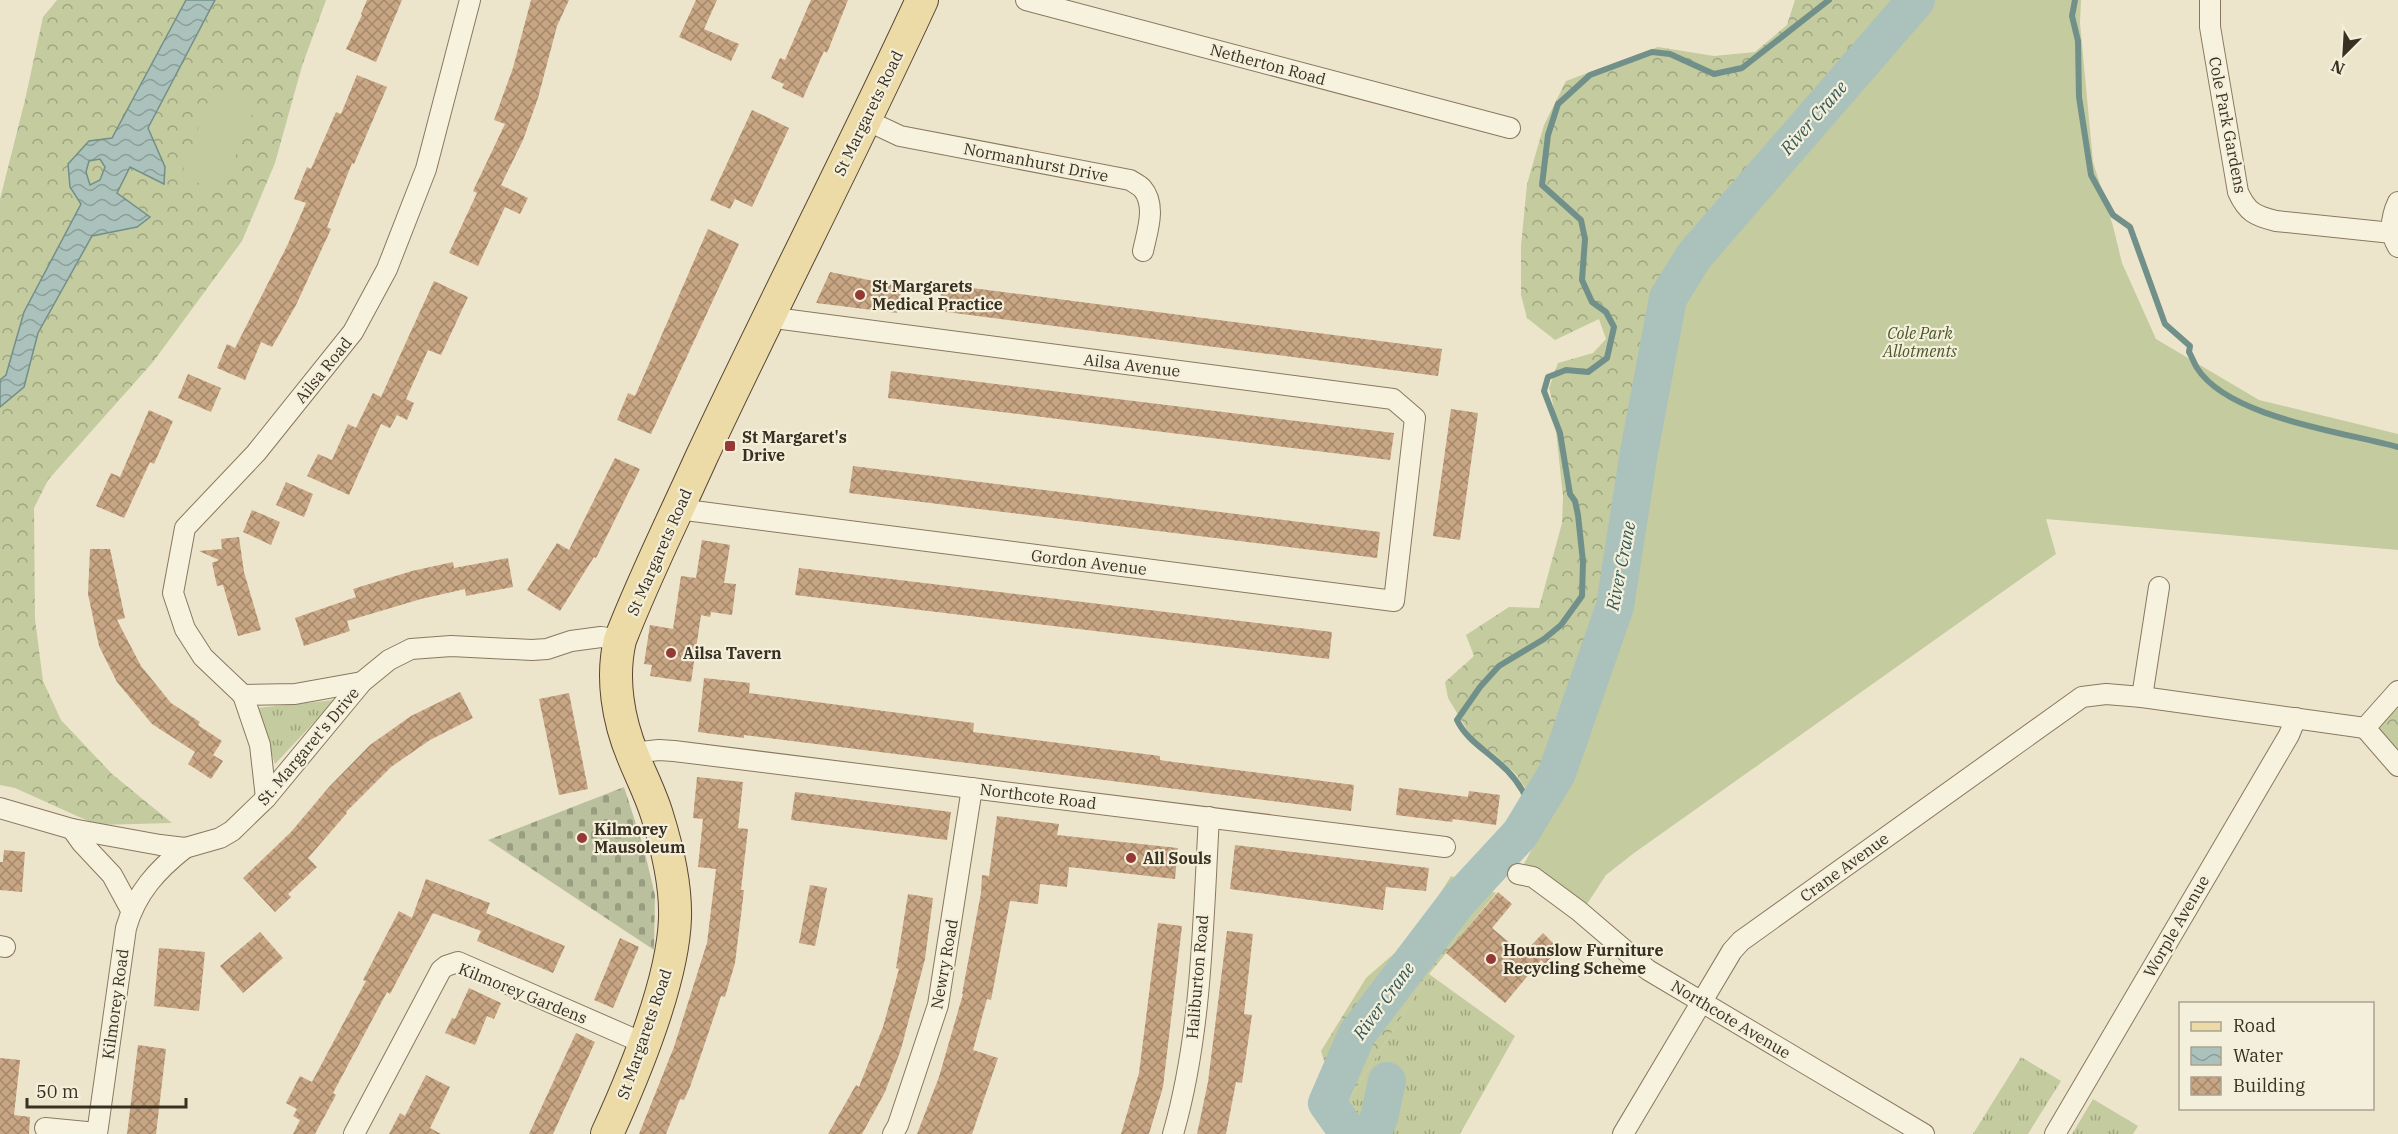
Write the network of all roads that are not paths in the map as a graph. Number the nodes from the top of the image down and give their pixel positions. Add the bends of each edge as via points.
1 (470, 0) edge
2 (922, 0) edge
3 (1026, 0) edge
4 (2210, 0) edge
5 (866, 120) junction
6 (1510, 128) dead end
7 (2398, 202) edge
8 (2395, 240) edge
9 (1143, 251) dead end
10 (767, 317) junction
11 (1407, 495) joint
12 (678, 509) junction
13 (2159, 587) dead end
14 (620, 640) junction
15 (362, 682) junction
16 (2398, 691) edge
17 (243, 695) junction
18 (2142, 697) junction
19 (2296, 718) junction
20 (2365, 728) junction
21 (632, 753) junction
22 (2398, 766) edge
23 (972, 788) junction
24 (266, 798) junction
25 (0, 808) edge
26 (1209, 817) junction
27 (72, 828) junction
28 (1445, 847) dead end
29 (185, 848) junction
30 (1518, 874) dead end
31 (131, 910) junction
32 (1701, 1002) junction
33 (643, 1043) junction
34 (45, 1128) dead end
35 (97, 1134) edge
36 (354, 1134) edge
37 (607, 1134) edge
38 (893, 1134) edge
39 (1173, 1134) edge
40 (1623, 1134) edge
41 (1924, 1134) edge
42 (2055, 1134) edge

1 - 17 street, Ailsa Road via 426,169 387,269 353,332 256,453 185,528 173,593 185,629 202,657
2 - 5 main road, St Margarets Road
3 - 6 street, Netherton Road
4 - 8 street, Cole Park Gardens via 2210,27 2238,192 2245,207 2258,217 2276,221
5 - 9 street, Normanhurst Drive via 900,136 1130,180 1143,189 1148,202 1150,214
5 - 10 main road, St Margarets Road
7 - 8 street via 2394,211
10 - 11 street, Ailsa Avenue via 1393,399 1415,418
10 - 12 main road, St Margarets Road
11 - 12 street, Gordon Avenue via 1394,602
12 - 14 main road, St Margarets Road
13 - 18 street
14 - 15 street, St. Margaret's Drive via 601,637 539,650 451,646 411,649 389,660
14 - 21 main road, St Margarets Road via 616,685
15 - 17 street via 295,694
15 - 24 street, St. Margaret's Drive
16 - 20 street
17 - 24 street, Ailsa Road via 260,746
18 - 19 street, Crane Avenue
18 - 32 street, Crane Avenue via 2106,693 2082,697 1741,941
19 - 20 street, Crane Avenue
19 - 42 street, Worple Avenue
20 - 22 street
21 - 23 street, Northcote Road via 674,751
21 - 33 main road, St Margarets Road via 657,813 675,916 664,983
23 - 26 street, Northcote Road
23 - 38 street, Newry Road via 938,1005
24 - 29 street, St. Margaret's Drive via 232,831
25 - 27 street, St. Margaret's Drive
26 - 28 street, Northcote Road
26 - 39 street, Haliburton Road via 1200,964 1185,1094
27 - 29 street, St. Margaret's Drive
27 - 31 street via 112,875
29 - 31 street, Kilmorey Road via 156,873
30 - 32 street, Northcote Avenue via 1533,877 1648,970
31 - 35 street, Kilmorey Road
32 - 40 street, Crane Avenue
32 - 41 street, Northcote Avenue
33 - 36 street, Kilmorey Gardens via 458,962 441,970
33 - 37 main road, St Margarets Road
34 - 35 street

